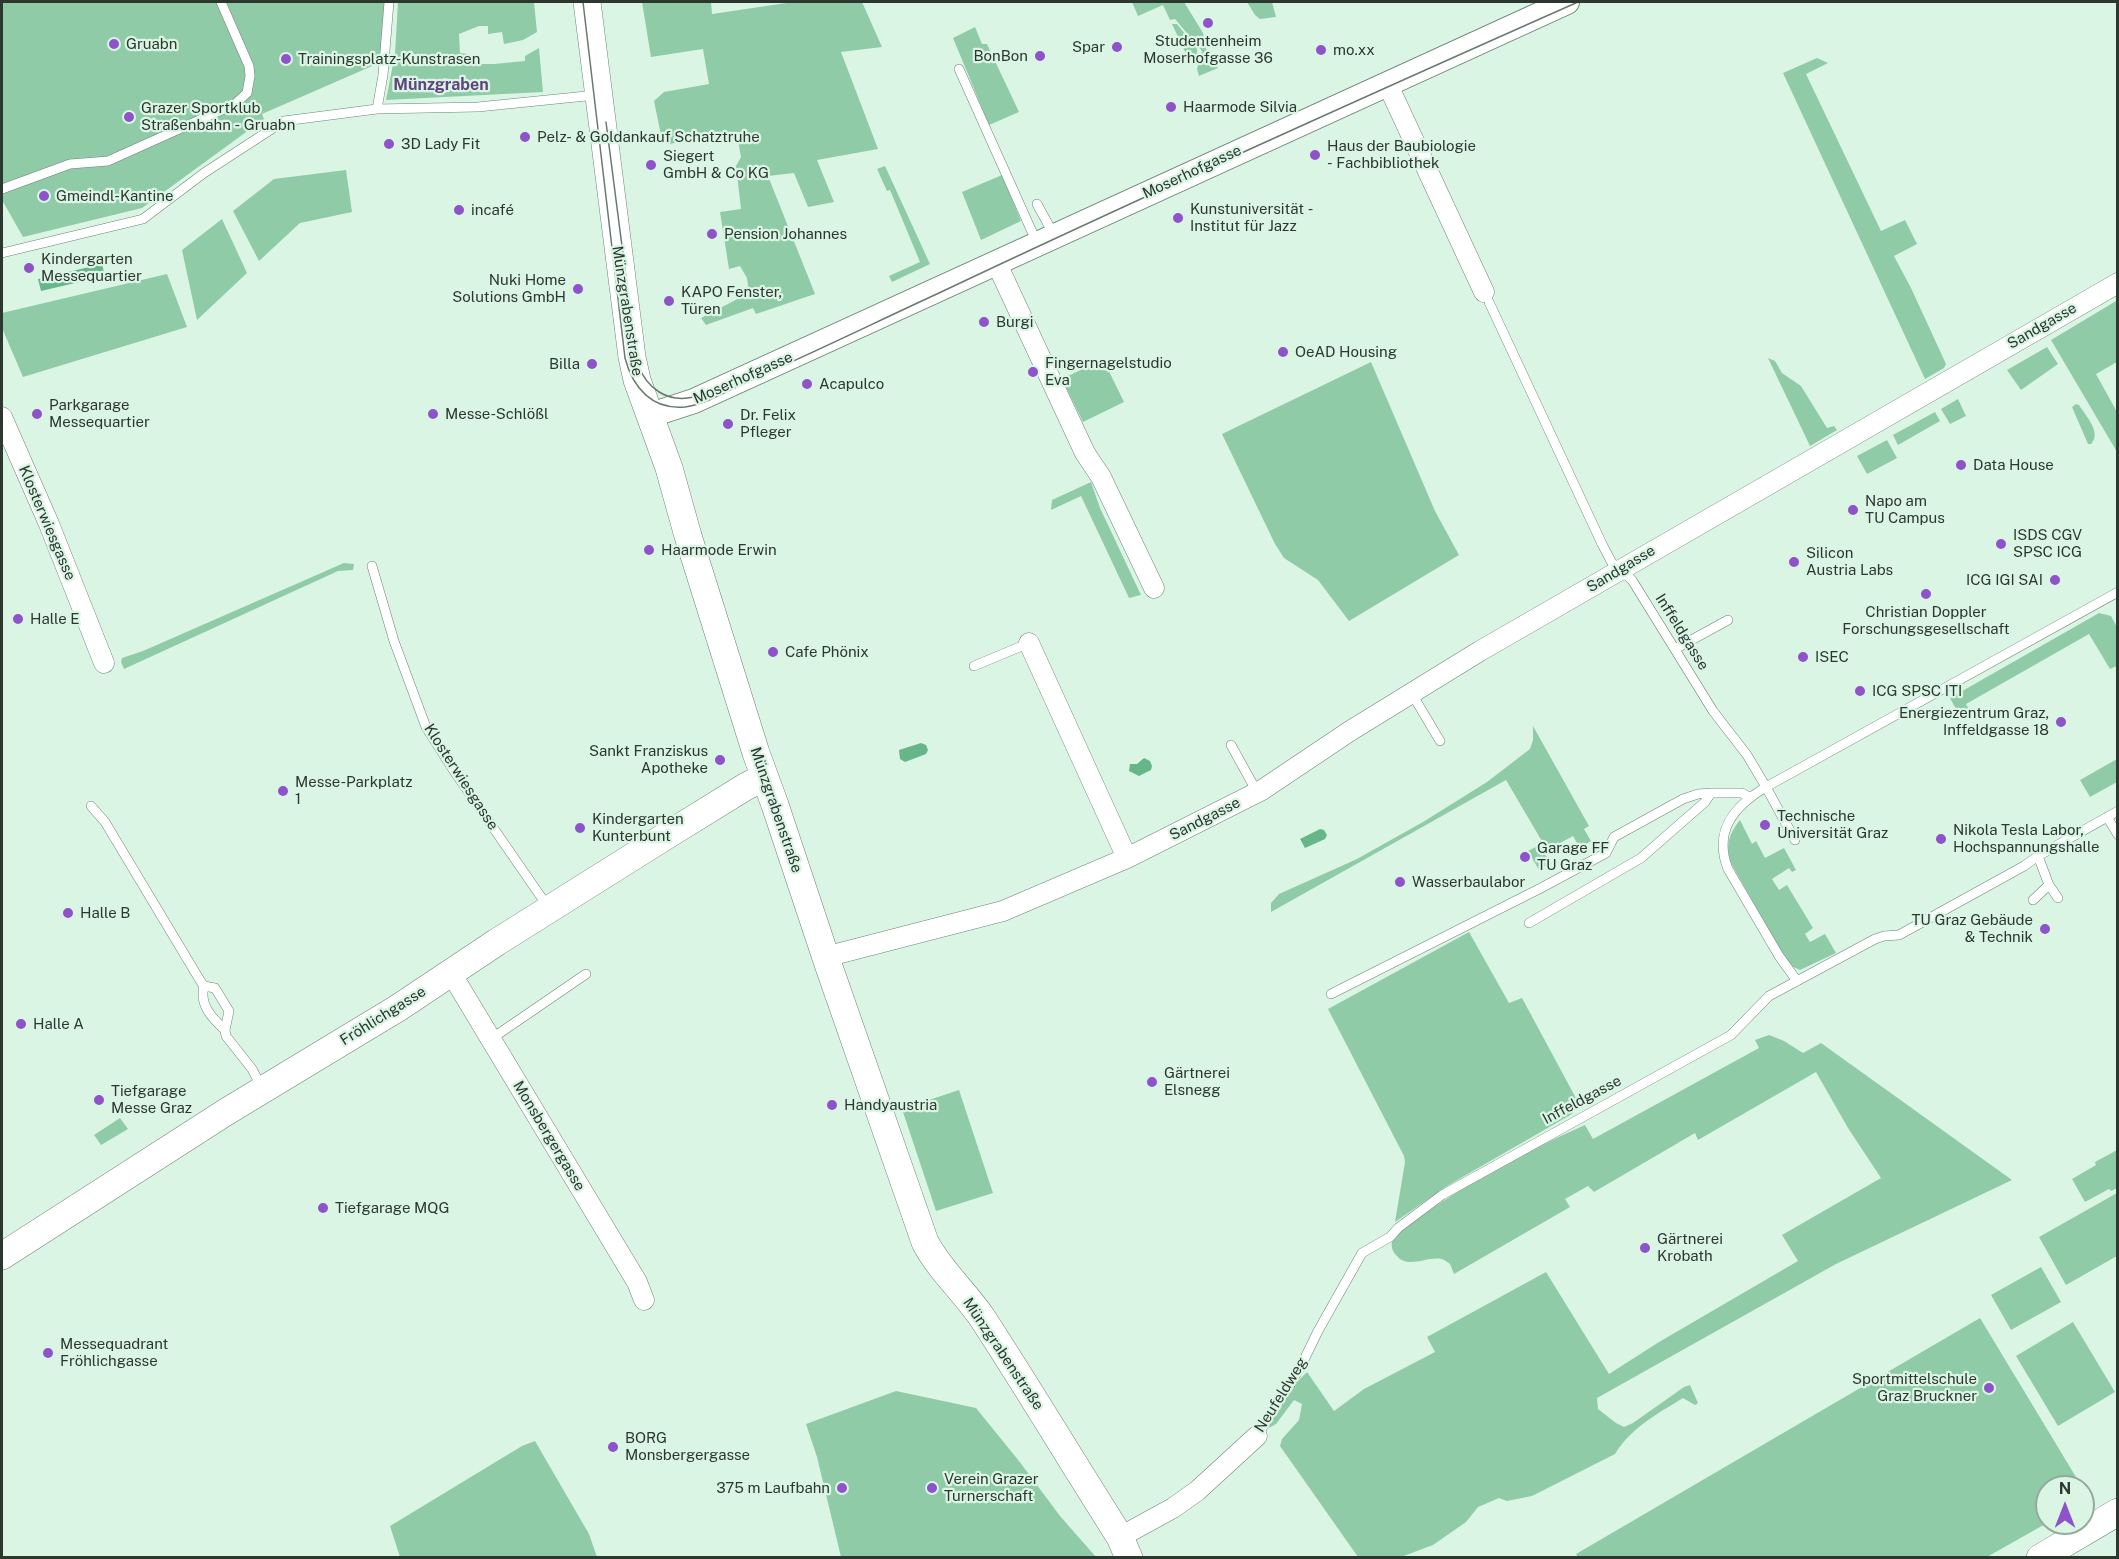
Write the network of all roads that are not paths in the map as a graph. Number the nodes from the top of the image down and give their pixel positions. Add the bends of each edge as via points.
1 (221, 2) edge
2 (389, 2) edge
3 (587, 2) edge
4 (1567, 2) edge
5 (959, 69) dead end
6 (1387, 83) junction
7 (598, 95) junction
8 (377, 109) junction
9 (2, 189) edge
10 (1037, 204) dead end
11 (1046, 239) junction
12 (2, 253) edge
13 (996, 261) junction
14 (2118, 283) edge
15 (1487, 297) joint
16 (651, 415) junction
17 (2, 417) edge
18 (372, 567) dead end
19 (1622, 570) junction
20 (1154, 588) dead end
21 (2118, 592) edge
22 (1728, 620) dead end
23 (1029, 643) joint
24 (1675, 649) junction
25 (104, 663) dead end
26 (974, 666) dead end
27 (1412, 694) junction
28 (1440, 741) dead end
29 (1231, 745) dead end
30 (764, 777) junction
31 (1766, 788) junction
32 (1257, 792) junction
33 (1711, 793) junction
34 (1749, 797) junction
35 (92, 806) dead end
36 (2118, 811) edge
37 (2107, 817) junction
38 (2118, 835) edge
39 (1795, 840) dead end
40 (2038, 856) junction
41 (1127, 858) junction
42 (2049, 885) junction
43 (2058, 897) dead end
44 (2033, 900) dead end
45 (550, 909) junction
46 (1529, 923) dead end
47 (825, 957) junction
48 (451, 973) junction
49 (586, 974) dead end
50 (1797, 981) junction
51 (204, 986) junction
52 (1331, 994) dead end
53 (225, 1030) junction
54 (491, 1039) junction
55 (263, 1090) junction
56 (1379, 1243) joint
57 (2, 1256) edge
58 (644, 1300) dead end
59 (1257, 1436) joint
60 (2118, 1512) edge
61 (1124, 1547) edge
62 (2040, 1557) edge

1 - 9 lane via 249,66 247,93 235,104 108,161 70,164
2 - 8 lane
3 - 7 main road, Münzgrabenstraße
4 - 6 street, Moserhofgasse
5 - 11 lane
6 - 11 street, Moserhofgasse
6 - 15 street
7 - 8 lane via 478,107
7 - 16 main road, Münzgrabenstraße via 632,357
8 - 12 lane via 284,121 143,219
10 - 11 lane
11 - 13 street, Moserhofgasse
13 - 16 street, Moserhofgasse via 694,401
13 - 20 street via 1085,453 1101,477
14 - 19 street, Sandgasse
15 - 19 lane, Inffeldgasse via 1602,544 1612,563
16 - 30 main road, Münzgrabenstraße
17 - 25 street, Klosterwiesgasse
18 - 45 lane, Klosterwiesgasse via 426,727
19 - 24 lane, Inffeldgasse
19 - 27 street, Sandgasse
21 - 31 lane
22 - 24 lane
23 - 26 lane
23 - 41 street
24 - 31 lane, Inffeldgasse
27 - 28 lane
27 - 32 street, Sandgasse
29 - 32 lane
30 - 45 main road, Fröhlichgasse
30 - 47 main road, Münzgrabenstraße
31 - 34 lane
31 - 39 lane, Inffeldgasse
32 - 41 street, Sandgasse
33 - 34 lane
33 - 46 lane via 1641,858
33 - 52 lane via 1683,800 1614,837 1606,853
34 - 50 lane via 1723,835 1723,855
35 - 51 lane
36 - 37 lane, Inffeldgasse
37 - 38 lane
37 - 40 lane, Inffeldgasse
40 - 42 lane
40 - 50 lane, Inffeldgasse via 1899,935 1875,939
41 - 47 street, Sandgasse via 1003,911
42 - 43 lane
42 - 44 lane
45 - 48 main road, Fröhlichgasse
47 - 61 main road, Münzgrabenstraße via 933,1257 978,1312
48 - 54 street, Monsbergergasse
48 - 55 main road, Fröhlichgasse
49 - 54 lane
50 - 56 lane, Inffeldgasse via 1769,996 1731,1035 1442,1195
51 - 53 lane via 205,1006
51 - 53 lane via 215,988 229,1011
53 - 55 lane
54 - 58 street, Monsbergergasse via 638,1282
55 - 57 main road, Fröhlichgasse
56 - 59 lane, Neufeldweg via 1362,1253 1301,1366
59 - 61 street, Neufeldweg via 1197,1491
60 - 62 main road

